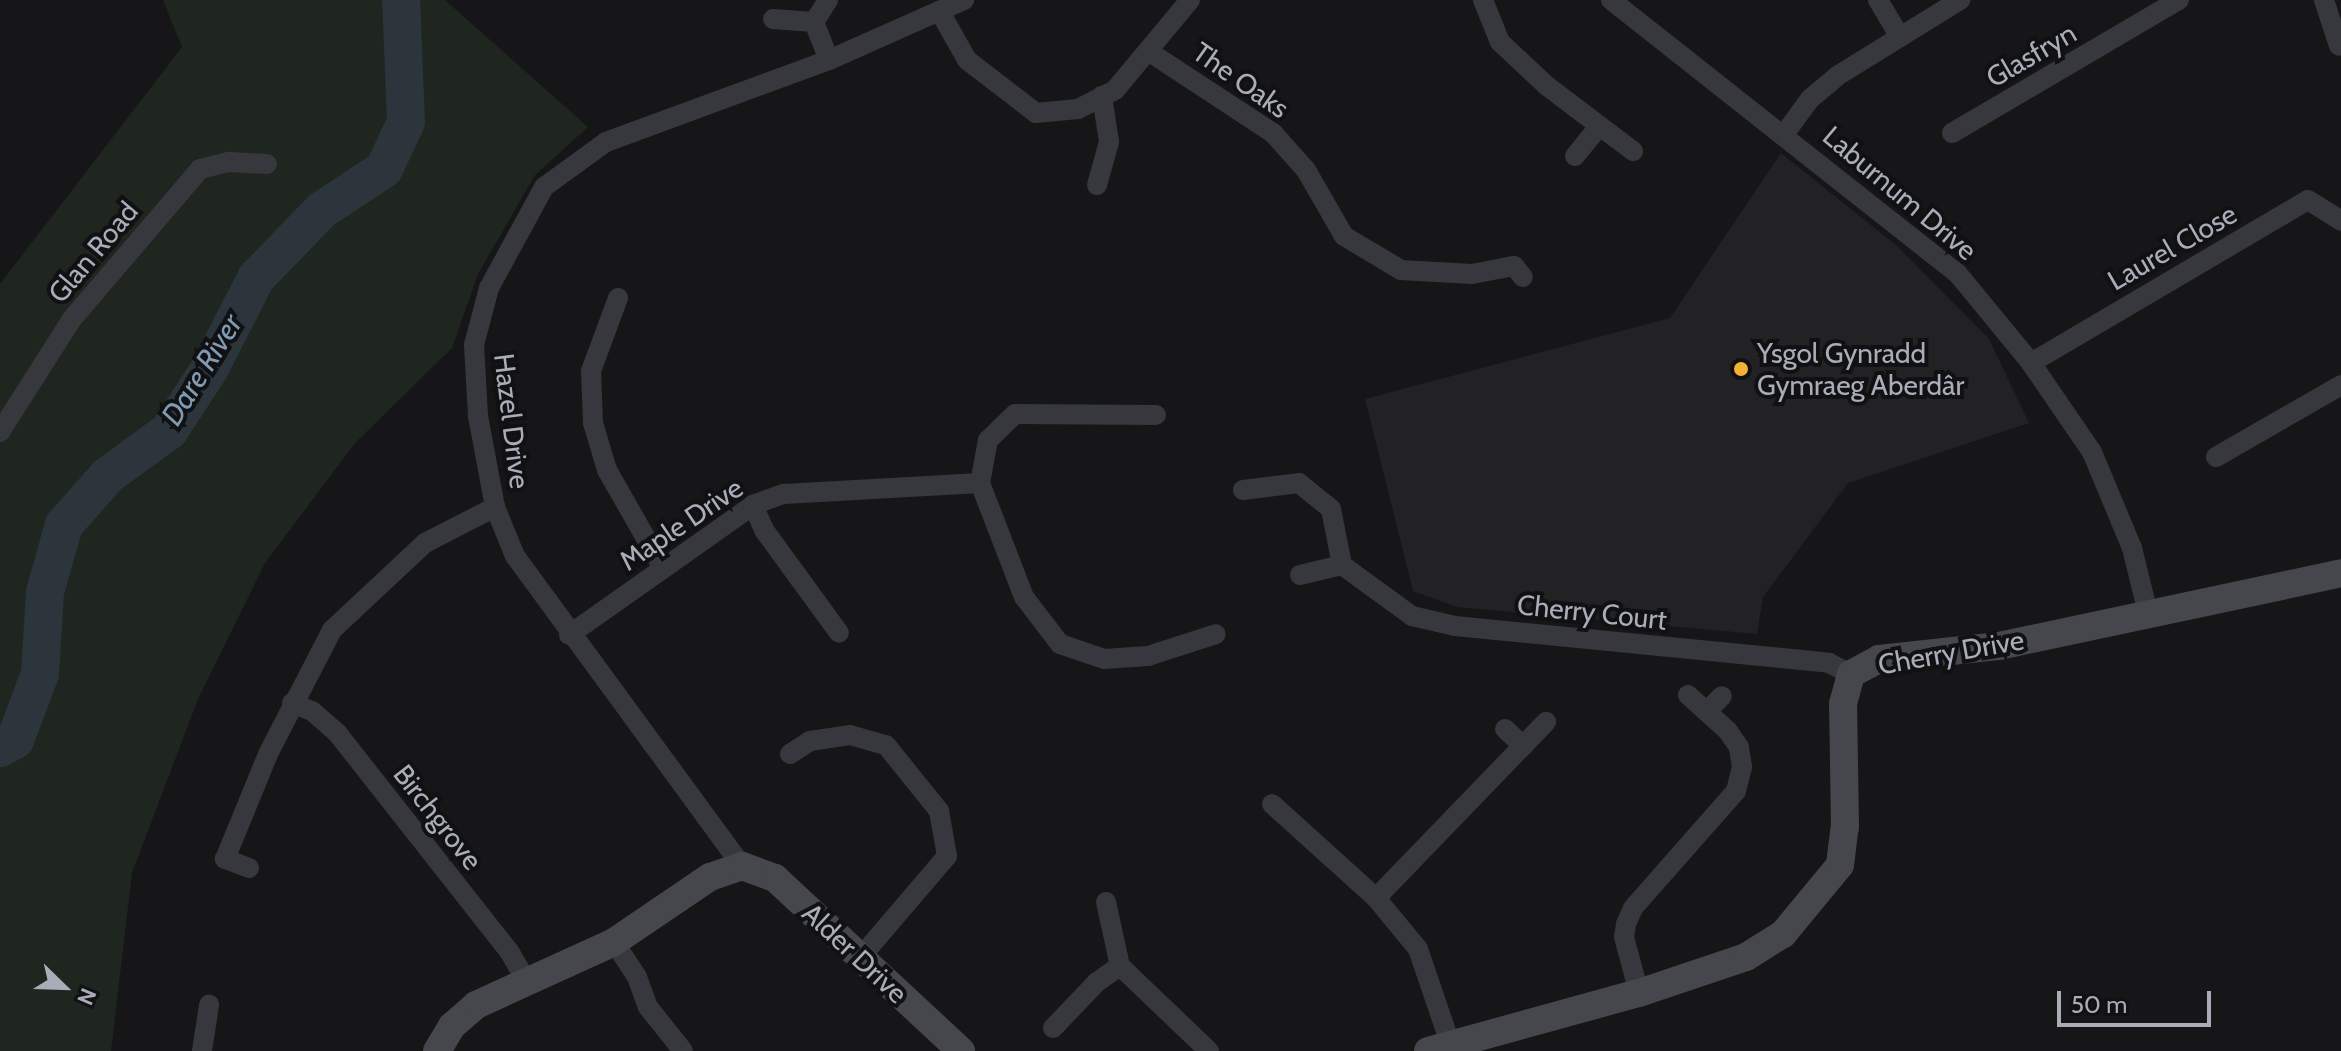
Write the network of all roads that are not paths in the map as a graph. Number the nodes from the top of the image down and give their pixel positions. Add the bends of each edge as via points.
1 (828, 0) edge
2 (964, 0) edge
3 (1190, 0) edge
4 (1483, 0) edge
5 (1611, 0) edge
6 (1878, 0) edge
7 (1960, 0) edge
8 (2179, 0) edge
9 (2324, 0) edge
10 (940, 12) junction
11 (773, 19) dead end
12 (814, 22) junction
13 (1900, 37) junction
14 (2339, 46) dead end
15 (1151, 53) junction
16 (829, 60) junction
17 (1102, 96) junction
18 (1599, 126) junction
19 (1785, 133) junction
20 (1952, 133) dead end
21 (1633, 151) dead end
22 (1575, 156) dead end
23 (267, 164) dead end
24 (1097, 185) dead end
25 (2341, 221) edge
26 (1523, 277) dead end
27 (618, 298) dead end
28 (2031, 363) junction
29 (2341, 385) edge
30 (1156, 415) dead end
31 (0, 432) edge
32 (2216, 457) dead end
33 (980, 483) junction
34 (1243, 490) dead end
35 (753, 505) junction
36 (495, 507) junction
37 (1342, 565) junction
38 (663, 568) junction
39 (2341, 573) edge
40 (1300, 575) dead end
41 (2148, 613) junction
42 (839, 633) dead end
43 (1216, 634) dead end
44 (569, 635) junction
45 (1851, 674) junction
46 (1688, 695) dead end
47 (1722, 696) dead end
48 (292, 703) junction
49 (1707, 711) junction
50 (1546, 722) dead end
51 (1505, 729) dead end
52 (1523, 746) junction
53 (790, 754) dead end
54 (1272, 804) dead end
55 (742, 866) junction
56 (249, 868) dead end
57 (1376, 898) junction
58 (1106, 902) dead end
59 (614, 942) junction
60 (860, 958) junction
61 (1120, 966) junction
62 (526, 981) junction
63 (1639, 993) junction
64 (209, 1005) dead end
65 (1053, 1028) dead end
66 (1439, 1047) edge
67 (202, 1051) edge
68 (437, 1051) edge
69 (683, 1051) edge
70 (961, 1051) edge
71 (1209, 1051) edge

1 - 12 street
2 - 10 street, Hazel Drive
3 - 15 street
4 - 18 street via 1500,42
5 - 19 street, Laburnum Drive
6 - 13 street
7 - 13 street
8 - 20 street, Glasfryn
9 - 14 street
10 - 16 street, Hazel Drive
10 - 17 street via 967,60 1036,113 1078,109
11 - 12 street
12 - 16 street
13 - 19 street via 1837,76 1810,99
15 - 17 street
15 - 26 street, The Oaks via 1273,133 1306,170 1344,236 1401,270 1472,274 1514,266
16 - 36 street, Hazel Drive via 606,142 544,187 489,288 474,345 478,416
17 - 24 street via 1109,142
18 - 21 street
18 - 22 street
19 - 28 street, Laburnum Drive via 1958,274
23 - 31 street, Glan Road via 229,162 200,169 72,319
25 - 28 street, Laurel Close via 2308,200
27 - 38 street via 591,371 593,423 607,470
28 - 41 street, Laburnum Drive via 2092,452 2132,548
29 - 32 street
30 - 33 street via 1015,414 988,440
33 - 35 street, Maple Drive via 824,488
33 - 43 street via 1024,597 1060,644 1104,659 1148,656
34 - 37 street via 1299,483 1331,509
35 - 38 street, Maple Drive
35 - 42 street via 764,530
36 - 44 street, Hazel Drive via 515,556
36 - 48 street via 425,543 374,588 332,630
37 - 40 street
37 - 45 street, Cherry Court via 1412,616 1455,626 1829,663
38 - 44 street, Maple Drive
39 - 41 street, Cherry Drive
41 - 45 street, Cherry Drive via 1999,646 1879,659
44 - 55 street, Hazel Drive
45 - 63 street, Cherry Drive via 1843,704 1845,827 1840,865 1832,878 1783,934 1746,957
46 - 49 street
47 - 49 street
48 - 56 street via 225,859
48 - 62 street, Birchgrove via 312,711 338,734 509,951
49 - 63 street via 1739,747 1742,767 1736,791 1633,908 1624,937
50 - 52 street
51 - 52 street
52 - 57 street
53 - 60 street via 810,741 850,735 886,745 939,811 947,856
54 - 57 street
55 - 59 street via 710,877
55 - 60 street, Alder Drive via 775,878
57 - 66 street via 1418,949
58 - 61 street
59 - 62 street
59 - 69 street via 637,977 648,1007
60 - 70 street, Alder Drive
61 - 65 street
61 - 71 street
62 - 68 street via 476,1005 452,1026
63 - 66 street, Cherry Drive
64 - 67 street

